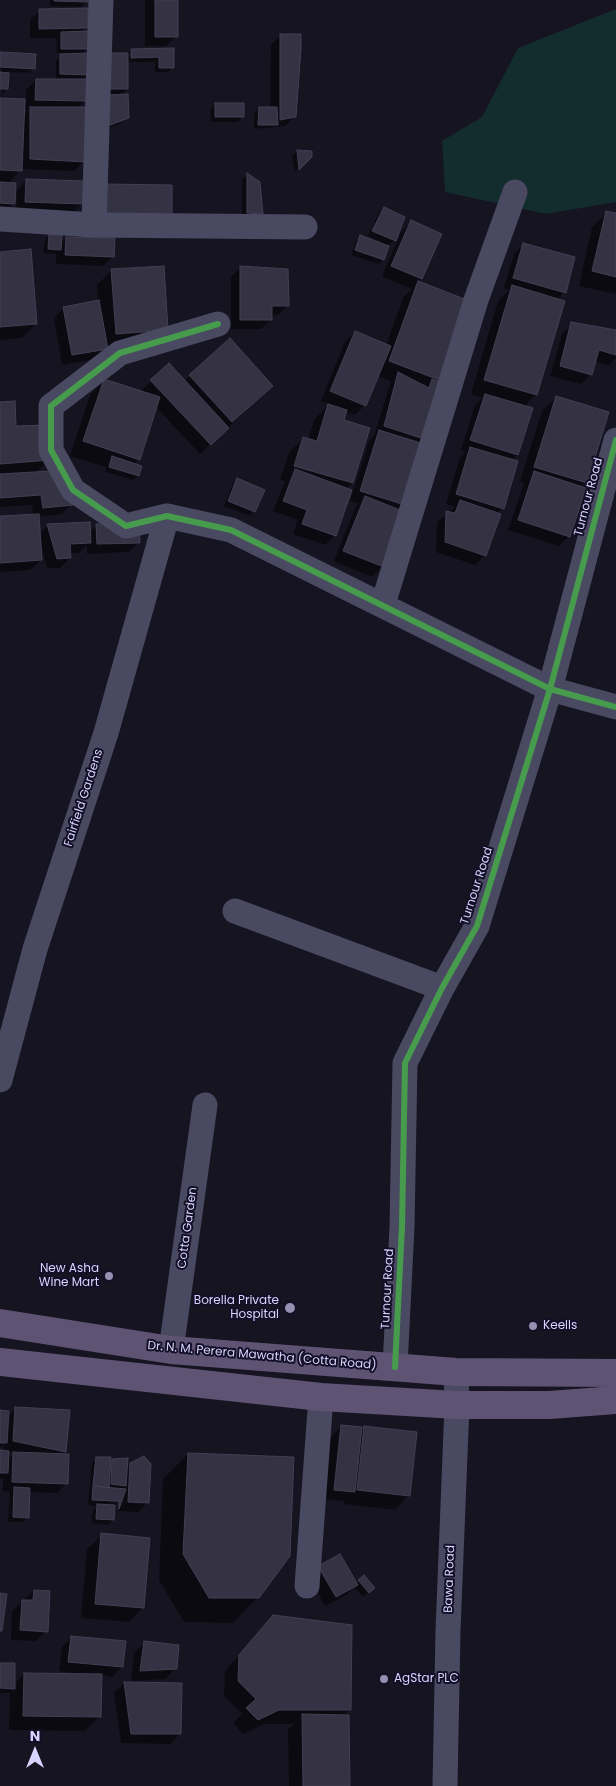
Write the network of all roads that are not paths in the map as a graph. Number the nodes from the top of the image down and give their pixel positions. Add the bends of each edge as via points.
1 (100, 0) edge
2 (515, 192) dead end
3 (0, 219) edge
4 (94, 225) junction
5 (305, 227) dead end
6 (218, 324) dead end
7 (616, 440) edge
8 (167, 516) junction
9 (383, 604) junction
10 (550, 689) junction
11 (616, 707) edge
12 (235, 911) dead end
13 (442, 988) junction
14 (0, 1080) edge
15 (205, 1105) dead end
16 (0, 1323) edge
17 (171, 1350) junction
18 (0, 1362) edge
19 (395, 1367) junction
20 (456, 1372) junction
21 (616, 1373) edge
22 (321, 1397) junction
23 (616, 1400) edge
24 (457, 1405) junction
25 (307, 1586) dead end
26 (445, 1786) edge

1 - 4 street
2 - 9 street via 476,300
3 - 4 street
4 - 5 street
6 - 8 street via 120,354 51,406 51,450 73,490 126,526
7 - 10 street, Turnour Road
8 - 9 street via 231,530
8 - 14 street, Fairfield Gardens via 106,733 35,949
9 - 10 street
10 - 11 street
10 - 13 street, Turnour Road via 477,926
12 - 13 street
13 - 19 street, Turnour Road via 405,1063
15 - 17 street, Cotta Garden
16 - 17 main road, Dr. N. M. Perera Mawatha (Cotta Road)
17 - 19 main road, Dr. N. M. Perera Mawatha (Cotta Road)
18 - 22 main road
19 - 20 main road, Dr. N. M. Perera Mawatha (Cotta Road)
20 - 21 main road, Dr. N. M. Perera Mawatha (Cotta Road)
20 - 24 street, Bawa Road
22 - 24 main road
22 - 25 street
23 - 24 main road via 549,1405
24 - 26 street, Bawa Road

